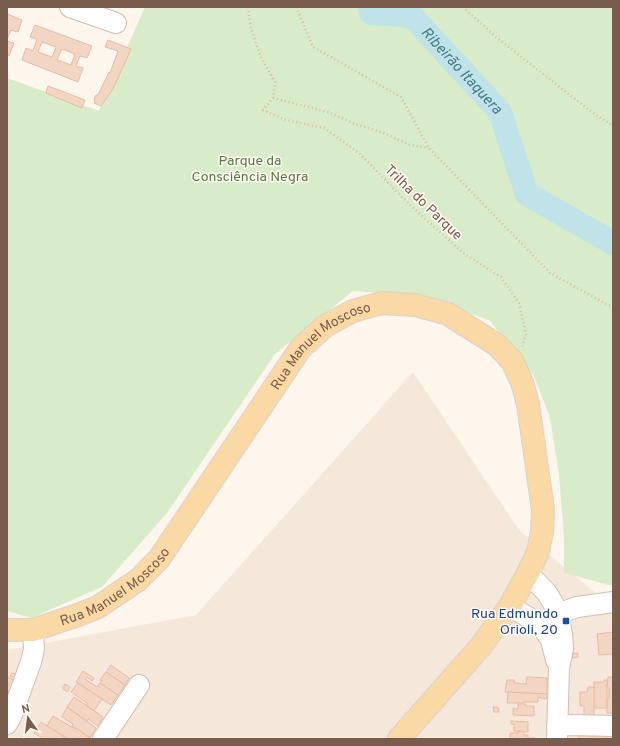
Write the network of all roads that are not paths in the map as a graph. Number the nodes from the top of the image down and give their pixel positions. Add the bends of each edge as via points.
1 (70, 7) edge
2 (116, 23) dead end
3 (528, 573) junction
4 (613, 602) edge
5 (510, 606) junction
6 (558, 614) junction
7 (542, 626) junction
8 (7, 630) edge
9 (33, 630) junction
10 (559, 668) junction
11 (138, 685) dead end
12 (7, 724) edge
13 (613, 726) edge
14 (557, 732) edge
15 (103, 739) edge
16 (399, 739) edge

1 - 2 street
3 - 5 main road, Rua Manuel Moscoso
3 - 6 street via 547,593
3 - 9 main road, Rua Manuel Moscoso via 538,552 544,510 528,404 522,382 512,361 497,345 448,314 415,305 382,303 353,311 325,326 300,349 159,559 138,580 98,607
4 - 6 street via 578,607
5 - 7 street
5 - 16 main road, Rua Manuel Moscoso via 481,646
6 - 7 street
6 - 10 street via 562,634
7 - 10 street via 551,640
8 - 9 main road, Rua Manuel Moscoso
9 - 12 street via 34,649 31,662
10 - 14 street
11 - 15 street
13 - 14 street via 572,725

